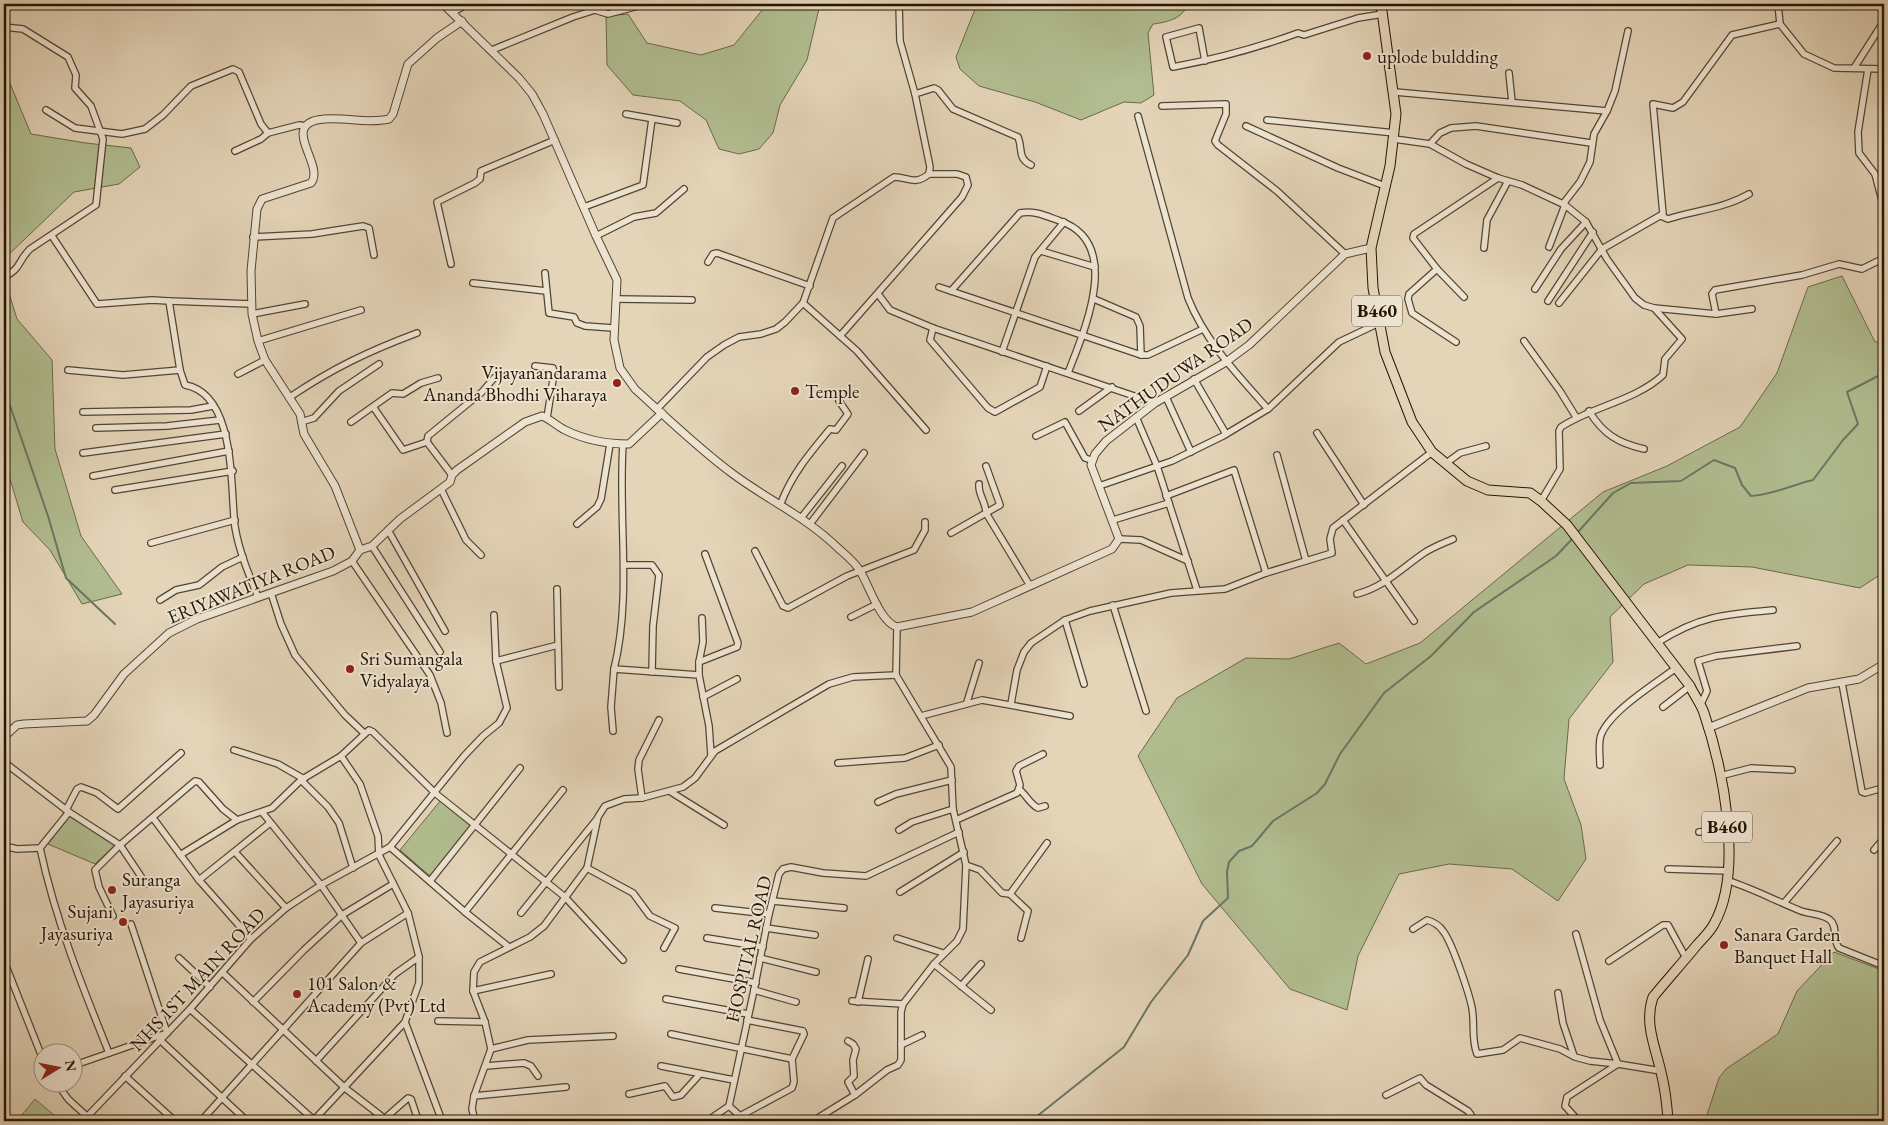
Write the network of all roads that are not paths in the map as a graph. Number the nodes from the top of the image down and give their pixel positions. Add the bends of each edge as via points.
1 (443, 4) edge
2 (468, 4) edge
3 (646, 4) edge
4 (899, 4) edge
5 (1381, 4) edge
6 (1778, 4) edge
7 (453, 12) junction
8 (1383, 14) junction
9 (462, 21) junction
10 (1884, 21) edge
11 (1780, 24) junction
12 (4, 27) edge
13 (1628, 32) dead end
14 (492, 50) junction
15 (1205, 61) junction
16 (1854, 68) junction
17 (1868, 68) junction
18 (1884, 69) edge
19 (1509, 72) dead end
20 (1395, 92) junction
21 (915, 94) junction
22 (1512, 102) junction
23 (1162, 106) dead end
24 (46, 110) dead end
25 (1607, 111) junction
26 (626, 114) dead end
27 (1138, 116) dead end
28 (652, 119) junction
29 (1267, 120) dead end
30 (677, 123) dead end
31 (306, 126) junction
32 (1246, 126) dead end
33 (101, 133) junction
34 (268, 133) junction
35 (1395, 136) junction
36 (555, 140) junction
37 (1591, 143) junction
38 (1430, 144) junction
39 (235, 151) dead end
40 (1030, 165) dead end
41 (929, 174) junction
42 (1498, 178) junction
43 (1508, 181) junction
44 (1386, 186) junction
45 (684, 190) dead end
46 (1749, 194) dead end
47 (1564, 204) junction
48 (584, 207) junction
49 (1884, 208) edge
50 (1661, 216) junction
51 (1064, 222) junction
52 (1586, 222) junction
53 (1593, 232) junction
54 (52, 236) junction
55 (596, 236) junction
56 (254, 238) junction
57 (1549, 247) dead end
58 (1371, 248) junction
59 (1484, 248) dead end
60 (1602, 249) junction
61 (1041, 251) junction
62 (1345, 254) junction
63 (374, 255) dead end
64 (1884, 258) edge
65 (708, 262) dead end
66 (451, 264) dead end
67 (1094, 267) junction
68 (1437, 269) junction
69 (545, 272) dead end
70 (4, 277) edge
71 (473, 284) dead end
72 (810, 286) junction
73 (939, 287) dead end
74 (1535, 289) dead end
75 (546, 291) junction
76 (951, 291) junction
77 (878, 294) junction
78 (1464, 297) dead end
79 (617, 299) junction
80 (1094, 299) junction
81 (692, 300) dead end
82 (169, 301) junction
83 (1548, 301) dead end
84 (803, 303) junction
85 (1559, 303) dead end
86 (252, 304) junction
87 (305, 304) dead end
88 (1654, 308) junction
89 (1752, 309) dead end
90 (361, 310) dead end
91 (1015, 312) junction
92 (252, 314) junction
93 (1716, 314) junction
94 (1379, 324) junction
95 (613, 328) junction
96 (933, 328) junction
97 (1203, 329) junction
98 (417, 332) dead end
99 (1083, 335) junction
100 (840, 336) junction
101 (258, 341) junction
102 (1524, 341) dead end
103 (1456, 342) dead end
104 (1002, 352) junction
105 (1141, 355) junction
106 (265, 360) junction
107 (1226, 362) junction
108 (379, 364) dead end
109 (535, 366) dead end
110 (1046, 366) junction
111 (68, 370) dead end
112 (180, 370) junction
113 (238, 374) dead end
114 (1068, 374) junction
115 (438, 378) dead end
116 (494, 378) dead end
117 (1194, 379) junction
118 (1112, 388) junction
119 (290, 397) junction
120 (1166, 397) junction
121 (839, 401) dead end
122 (1155, 403) junction
123 (213, 406) junction
124 (374, 408) junction
125 (1268, 409) junction
126 (660, 411) junction
127 (1079, 411) dead end
128 (1589, 411) junction
129 (83, 412) dead end
130 (1136, 417) junction
131 (1576, 417) junction
132 (546, 418) junction
133 (220, 420) junction
134 (301, 422) junction
135 (351, 422) dead end
136 (96, 428) dead end
137 (926, 430) dead end
138 (1317, 433) dead end
139 (226, 434) junction
140 (1226, 434) junction
141 (1036, 436) dead end
142 (427, 442) junction
143 (610, 444) junction
144 (623, 444) junction
145 (1486, 446) dead end
146 (1644, 448) dead end
147 (229, 451) junction
148 (83, 452) dead end
149 (1191, 452) junction
150 (1432, 452) junction
151 (864, 453) dead end
152 (1277, 455) dead end
153 (1091, 460) junction
154 (1445, 464) junction
155 (842, 466) dead end
156 (986, 466) dead end
157 (1157, 466) junction
158 (233, 471) junction
159 (452, 475) junction
160 (93, 476) dead end
161 (979, 484) dead end
162 (1099, 486) junction
163 (441, 489) junction
164 (115, 490) dead end
165 (1166, 496) junction
166 (1541, 500) junction
167 (1169, 502) junction
168 (780, 503) junction
169 (1364, 505) junction
170 (986, 513) junction
171 (801, 518) junction
172 (235, 520) junction
173 (1113, 520) junction
174 (1343, 520) junction
175 (925, 522) dead end
176 (577, 524) dead end
177 (810, 524) junction
178 (388, 530) junction
179 (951, 533) dead end
180 (1119, 539) junction
181 (1453, 539) dead end
182 (151, 543) dead end
183 (372, 546) junction
184 (360, 550) junction
185 (755, 551) dead end
186 (705, 554) dead end
187 (481, 555) dead end
188 (243, 557) junction
189 (352, 561) junction
190 (1188, 561) junction
191 (1306, 561) junction
192 (624, 564) junction
193 (860, 570) junction
194 (1266, 573) junction
195 (1386, 582) junction
196 (1029, 584) junction
197 (557, 589) dead end
198 (1197, 590) junction
199 (271, 593) junction
200 (1357, 594) dead end
201 (258, 597) junction
202 (160, 600) dead end
203 (877, 604) junction
204 (1113, 605) junction
205 (1774, 610) dead end
206 (494, 615) dead end
207 (702, 618) dead end
208 (851, 618) dead end
209 (1065, 620) junction
210 (1414, 621) dead end
211 (897, 627) junction
212 (445, 631) dead end
213 (1657, 643) junction
214 (558, 645) junction
215 (1797, 646) dead end
216 (440, 652) dead end
217 (496, 661) junction
218 (699, 662) junction
219 (979, 663) dead end
220 (1884, 664) edge
221 (1676, 668) junction
222 (614, 669) junction
223 (652, 672) junction
224 (699, 675) junction
225 (896, 675) junction
226 (737, 679) dead end
227 (1842, 682) junction
228 (1084, 684) dead end
229 (1690, 686) junction
230 (559, 687) dead end
231 (703, 697) junction
232 (967, 702) junction
233 (1011, 704) junction
234 (1700, 706) junction
235 (1663, 707) dead end
236 (1146, 711) dead end
237 (921, 716) junction
238 (1070, 716) dead end
239 (659, 720) dead end
240 (1708, 728) junction
241 (613, 731) dead end
242 (364, 733) junction
243 (448, 733) dead end
244 (4, 737) edge
245 (939, 745) junction
246 (234, 750) dead end
247 (181, 753) dead end
248 (1043, 754) dead end
249 (711, 755) junction
250 (342, 756) junction
251 (4, 762) edge
252 (838, 763) dead end
253 (1600, 766) dead end
254 (520, 768) dead end
255 (1792, 770) dead end
256 (1720, 776) junction
257 (302, 779) junction
258 (952, 780) junction
259 (563, 790) dead end
260 (1020, 790) junction
261 (671, 792) junction
262 (435, 793) junction
263 (1884, 796) edge
264 (642, 798) junction
265 (878, 802) dead end
266 (1045, 806) dead end
267 (953, 809) junction
268 (67, 811) junction
269 (262, 812) junction
270 (598, 817) junction
271 (153, 818) junction
272 (237, 820) junction
273 (956, 820) junction
274 (270, 823) junction
275 (724, 825) dead end
276 (475, 826) junction
277 (1727, 829) junction
278 (898, 830) dead end
279 (959, 832) junction
280 (1699, 832) dead end
281 (1884, 838) edge
282 (1837, 841) dead end
283 (1048, 843) dead end
284 (120, 845) junction
285 (4, 846) edge
286 (40, 848) junction
287 (390, 848) junction
288 (1874, 850) dead end
289 (235, 852) junction
290 (964, 852) junction
291 (180, 855) junction
292 (379, 855) junction
293 (511, 856) junction
294 (966, 865) junction
295 (353, 868) junction
296 (587, 868) junction
297 (1668, 869) dead end
298 (1729, 871) junction
299 (199, 880) junction
300 (430, 881) junction
301 (1729, 881) junction
302 (546, 883) junction
303 (146, 884) dead end
304 (393, 884) junction
305 (321, 885) junction
306 (900, 892) dead end
307 (1010, 894) junction
308 (565, 897) junction
309 (773, 901) junction
310 (1784, 903) junction
311 (286, 908) junction
312 (715, 908) dead end
313 (844, 908) dead end
314 (465, 912) junction
315 (408, 913) junction
316 (520, 913) dead end
317 (768, 914) junction
318 (114, 916) dead end
319 (342, 916) junction
320 (130, 924) dead end
321 (766, 928) junction
322 (1413, 929) dead end
323 (1576, 934) dead end
324 (815, 935) dead end
325 (707, 938) dead end
326 (897, 938) dead end
327 (1021, 938) dead end
328 (251, 939) junction
329 (361, 942) junction
330 (762, 946) junction
331 (509, 947) junction
332 (664, 948) dead end
333 (944, 953) junction
334 (419, 956) junction
335 (179, 958) dead end
336 (760, 958) junction
337 (1686, 958) junction
338 (868, 959) dead end
339 (623, 960) dead end
340 (4, 961) edge
341 (1610, 961) dead end
342 (934, 964) junction
343 (982, 964) dead end
344 (1884, 966) edge
345 (679, 969) dead end
346 (816, 972) dead end
347 (223, 973) junction
348 (551, 974) dead end
349 (756, 983) junction
350 (961, 986) junction
351 (210, 987) junction
352 (754, 990) junction
353 (473, 992) junction
354 (1558, 993) dead end
355 (666, 999) dead end
356 (253, 1002) junction
357 (796, 1002) dead end
358 (903, 1004) junction
359 (190, 1008) junction
360 (991, 1010) dead end
361 (748, 1017) junction
362 (438, 1021) dead end
363 (406, 1022) junction
364 (485, 1022) junction
365 (284, 1030) junction
366 (167, 1033) junction
367 (671, 1034) dead end
368 (922, 1035) dead end
369 (613, 1036) dead end
370 (160, 1040) junction
371 (848, 1041) dead end
372 (36, 1042) edge
373 (901, 1044) junction
374 (741, 1048) junction
375 (491, 1049) junction
376 (109, 1053) junction
377 (1575, 1057) junction
378 (792, 1059) junction
379 (316, 1061) junction
380 (82, 1062) edge
381 (252, 1064) junction
382 (1618, 1064) junction
383 (486, 1066) junction
384 (661, 1066) dead end
385 (1661, 1071) junction
386 (700, 1074) junction
387 (125, 1076) junction
388 (538, 1076) dead end
389 (734, 1080) junction
390 (566, 1087) dead end
391 (345, 1088) junction
392 (63, 1092) edge
393 (629, 1094) dead end
394 (1386, 1094) dead end
395 (855, 1095) junction
396 (474, 1096) junction
397 (222, 1098) junction
398 (729, 1106) junction
399 (417, 1117) dead end
400 (741, 1119) edge
401 (87, 1120) edge
402 (383, 1120) edge
403 (816, 1120) edge
404 (175, 1121) edge
405 (201, 1121) edge
406 (247, 1121) edge
407 (314, 1121) edge
408 (442, 1121) edge
409 (475, 1121) edge
410 (707, 1121) edge
411 (1470, 1121) edge
412 (1575, 1121) edge
413 (1668, 1121) edge

1 - 7 street
2 - 7 street
3 - 14 street via 608,14 595,10
4 - 21 street via 900,41
5 - 8 main road, B460
6 - 11 street
7 - 9 street
8 - 15 street via 1358,18 1304,35 1298,33
8 - 20 main road, B460
9 - 14 street
9 - 31 street via 408,64 389,119 376,122 322,119
10 - 16 street
11 - 16 street via 1804,54 1834,68
11 - 50 street via 1732,35 1683,102 1673,108 1653,104
12 - 33 street via 23,29 68,57 76,75 76,88 90,106
13 - 25 street
14 - 36 street via 532,94
15 - 15 street via 1199,28 1166,37 1173,67
16 - 17 street
17 - 18 street
17 - 49 street via 1858,132 1859,153 1875,174
19 - 22 street
20 - 22 street
20 - 35 main road, B460
21 - 40 street via 934,88 953,109 1018,137 1022,146 1020,155
21 - 41 street
22 - 25 street
23 - 62 street via 1226,104 1226,114 1215,142 1277,191
24 - 33 street via 75,128
25 - 37 street
26 - 28 street
27 - 97 street via 1188,298
28 - 30 street
28 - 48 street via 643,185
29 - 35 street
31 - 34 street via 299,124
31 - 56 street via 303,140 316,173 315,179 312,183 262,199 256,208
32 - 44 street
33 - 34 street via 122,134 145,129 191,86 232,69 239,72
33 - 54 street via 96,205
34 - 39 street
35 - 38 street
35 - 44 main road, B460
36 - 48 street
36 - 66 street via 482,171 475,183 437,202
37 - 38 street via 1476,126 1451,128 1440,133
37 - 47 street via 1590,162
38 - 42 street
41 - 72 street via 924,179 910,182 894,177 833,218
41 - 77 street via 957,174 966,177 968,185 962,197
42 - 43 street
42 - 68 street via 1414,234 1414,241
43 - 47 street
43 - 59 street via 1487,220
44 - 58 main road, B460
45 - 55 street via 656,213 634,217
46 - 50 street via 1734,203 1701,212 1668,219
47 - 52 street
47 - 57 street
48 - 55 street
50 - 60 street
51 - 61 street
51 - 67 street via 1083,234 1090,246
51 - 76 street via 1031,211 1020,213
52 - 53 street
52 - 74 street via 1561,249
53 - 60 street
53 - 83 street
54 - 70 street via 30,249 16,271
54 - 82 street via 96,304
55 - 79 street via 618,280
56 - 63 street via 363,226 369,228
56 - 86 street
58 - 62 street
58 - 94 main road, B460
60 - 85 street
60 - 88 street via 1635,298
61 - 67 street
61 - 91 street
62 - 107 street, NATHUDUWA ROAD via 1249,345
64 - 93 street via 1862,269 1839,264 1802,275 1715,290 1712,294
65 - 72 street via 717,253
67 - 80 street
68 - 78 street
68 - 103 street via 1409,294 1410,308 1412,313
69 - 75 street
71 - 75 street
72 - 84 street
73 - 76 street
75 - 95 street via 549,313 574,317 577,323 585,326
76 - 91 street
77 - 96 street via 890,310
77 - 100 street
79 - 81 street
79 - 95 street
80 - 99 street
80 - 105 street via 1136,317 1140,326
82 - 86 street
82 - 112 street
84 - 100 street
84 - 126 street via 776,329 739,337 707,358
86 - 92 street
87 - 92 street
88 - 93 street
88 - 128 street via 1682,339 1665,359 1663,375 1650,388
89 - 93 street
90 - 101 street
91 - 99 street
91 - 104 street
92 - 101 street
94 - 125 street via 1339,342
94 - 150 main road, B460 via 1385,352 1412,422
95 - 126 street via 620,368 635,389
96 - 104 street
96 - 110 street via 930,340 988,408 995,412 1040,387
97 - 105 street via 1148,355
97 - 107 street
98 - 119 street via 336,368
99 - 105 street
99 - 114 street
100 - 137 street
101 - 106 street
102 - 131 street
104 - 110 street
106 - 113 street
106 - 119 street
107 - 117 street, NATHUDUWA ROAD
107 - 125 street
108 - 134 street via 339,391 314,418
109 - 132 street via 552,368 554,374
110 - 114 street
111 - 112 street via 123,375
112 - 123 street via 185,385 196,387 208,396
114 - 118 street
115 - 124 street via 421,383 403,394 392,394
116 - 142 street via 482,392 428,436
117 - 120 street, NATHUDUWA ROAD
117 - 140 street
118 - 122 street
118 - 127 street
119 - 134 street
120 - 122 street, NATHUDUWA ROAD
120 - 149 street
121 - 168 street via 848,414 836,430 830,429 801,463
122 - 130 street, NATHUDUWA ROAD
123 - 129 street via 191,410
123 - 133 street
124 - 135 street
124 - 142 street via 403,450
125 - 140 street
126 - 144 street via 629,444
126 - 168 street via 714,460
128 - 131 street
128 - 146 street via 1610,436 1624,444
130 - 153 street, NATHUDUWA ROAD via 1106,441
130 - 157 street
131 - 166 street via 1559,431 1560,469
132 - 143 street via 567,431
132 - 159 street, ERIYAWATIYA ROAD via 542,416 525,422
133 - 136 street via 167,426
133 - 139 street
134 - 184 street via 304,434 343,503
138 - 169 street
139 - 147 street
139 - 148 street
140 - 149 street
141 - 153 street via 1065,422 1085,458
142 - 159 street
143 - 144 street
143 - 176 street via 598,507
144 - 192 street via 620,489
145 - 154 street via 1460,453
147 - 158 street
147 - 160 street
149 - 157 street
150 - 154 main road, B460
150 - 169 street
151 - 177 street
152 - 191 street
153 - 162 street
154 - 166 main road, B460 via 1479,487 1497,492 1522,492
155 - 171 street
156 - 170 street via 1000,505
157 - 162 street
157 - 165 street
158 - 164 street
158 - 172 street
159 - 163 street, ERIYAWATIYA ROAD via 450,482
161 - 170 street
162 - 173 street
163 - 178 street, ERIYAWATIYA ROAD
163 - 187 street via 466,540
165 - 167 street
165 - 194 street via 1234,470
166 - 213 main road, B460 via 1567,525
167 - 173 street
167 - 190 street
168 - 171 street
169 - 174 street
170 - 179 street
170 - 196 street
171 - 177 street
172 - 182 street
172 - 188 street
173 - 180 street
174 - 191 street via 1332,528 1332,553
174 - 195 street
175 - 193 street via 925,530 914,550
177 - 193 street
178 - 183 street, ERIYAWATIYA ROAD
178 - 212 street
180 - 190 street via 1141,540
180 - 196 street via 1117,545 1106,552
181 - 195 street via 1426,552
183 - 184 street, ERIYAWATIYA ROAD
183 - 216 street
184 - 189 street, ERIYAWATIYA ROAD
185 - 193 street via 786,608
186 - 218 street via 738,643 737,647
188 - 201 street
188 - 202 street via 222,567 199,585 176,590
189 - 199 street, ERIYAWATIYA ROAD
189 - 243 street via 430,675 442,703
190 - 198 street
191 - 194 street
192 - 222 street via 620,643
192 - 223 street via 652,565 659,575
193 - 203 street
194 - 198 street via 1225,589
195 - 200 street
195 - 210 street
196 - 211 street via 972,612
197 - 214 street
198 - 204 street
199 - 201 street, ERIYAWATIYA ROAD
199 - 242 street via 295,655
201 - 244 street, ERIYAWATIYA ROAD via 170,632 124,674 87,721 17,725
203 - 208 street
203 - 211 street via 888,621
204 - 209 street
204 - 236 street
205 - 213 street via 1712,616 1679,628
206 - 217 street, NHS 1ST MAIN ROAD
207 - 218 street via 703,642
209 - 228 street
209 - 233 street via 1031,643 1024,652
211 - 225 street
213 - 221 main road, B460
214 - 217 street
214 - 230 street
215 - 234 street via 1698,661 1707,691
217 - 262 street, NHS 1ST MAIN ROAD via 507,708 505,715 464,756
218 - 224 street
219 - 232 street
220 - 227 street via 1859,678
221 - 229 main road, B460
221 - 253 street via 1624,707 1603,731 1600,736
222 - 223 street
222 - 241 street
223 - 224 street
224 - 231 street
225 - 237 street
225 - 249 street via 853,677 829,684
226 - 231 street
227 - 240 street via 1808,688
227 - 263 street via 1862,792 1879,788
229 - 234 main road, B460
229 - 235 street
231 - 249 street
232 - 233 street via 982,700
232 - 237 street
233 - 238 street
234 - 240 main road, B460
237 - 245 street
239 - 264 street via 639,760
240 - 256 main road, B460
242 - 250 street
242 - 262 street via 373,732
245 - 252 street via 905,758
245 - 258 street via 951,767
246 - 257 street via 278,764
247 - 268 street via 118,809 97,793 81,787
248 - 260 street via 1019,766 1016,771
249 - 261 street via 695,778
250 - 257 street
250 - 292 street via 360,784 372,814
251 - 268 street
254 - 276 street
255 - 256 street via 1751,768
256 - 277 main road, B460
257 - 269 street via 272,808
257 - 295 street via 339,823
258 - 265 street via 896,794
258 - 267 street
259 - 293 street
260 - 266 street via 1032,806
260 - 273 street
261 - 264 street
261 - 275 street
262 - 276 street
262 - 287 street, NHS 1ST MAIN ROAD
264 - 270 street via 614,802 605,806
267 - 273 street
267 - 278 street
268 - 284 street
268 - 286 street
269 - 272 street
269 - 274 street
270 - 296 street
270 - 302 street
271 - 272 street via 195,781
271 - 284 street
271 - 291 street
272 - 291 street
273 - 279 street
274 - 289 street
274 - 305 street
276 - 293 street
276 - 300 street
277 - 280 street
277 - 298 main road, B460
279 - 290 street
279 - 309 street, HOSPITAL ROAD via 866,876 792,867 783,869
281 - 288 street
282 - 310 street
283 - 307 street
284 - 303 street
284 - 318 street via 94,870
285 - 286 street
286 - 376 street via 48,888
287 - 292 street, NHS 1ST MAIN ROAD
287 - 300 street
289 - 299 street
289 - 311 street
290 - 294 street
290 - 306 street
291 - 299 street
292 - 295 street, NHS 1ST MAIN ROAD
292 - 304 street
293 - 302 street
293 - 314 street
294 - 307 street via 980,870 1002,893
294 - 333 street via 963,929 957,941
295 - 305 street, NHS 1ST MAIN ROAD
296 - 308 street
296 - 332 street via 633,893 650,916 675,928
297 - 298 street
298 - 301 main road, B460
299 - 328 street
300 - 314 street
301 - 310 street
301 - 337 main road, B460 via 1714,925
302 - 308 street
302 - 316 street
304 - 315 street
304 - 319 street
305 - 311 street, NHS 1ST MAIN ROAD
305 - 319 street
307 - 327 street via 1028,911
308 - 331 street via 544,926
308 - 339 street
309 - 313 street
309 - 317 street, HOSPITAL ROAD
310 - 344 street via 1829,918 1833,922 1835,943 1840,948
311 - 328 street, NHS 1ST MAIN ROAD
312 - 317 street
314 - 331 street
315 - 329 street
315 - 334 street
317 - 321 street, HOSPITAL ROAD
319 - 329 street
319 - 356 street
320 - 366 street
321 - 324 street
321 - 330 street, HOSPITAL ROAD
322 - 377 street via 1427,920 1444,931 1470,1000 1477,1054 1503,1050 1520,1038 1560,1049
323 - 382 street via 1600,1020
325 - 330 street
326 - 333 street
328 - 347 street, NHS 1ST MAIN ROAD
329 - 365 street
330 - 336 street, HOSPITAL ROAD
331 - 353 street via 480,962 474,972
333 - 342 street
334 - 363 street via 419,983
334 - 379 street via 395,974
335 - 351 street
336 - 346 street
336 - 349 street, HOSPITAL ROAD
337 - 341 street via 1668,925 1662,925
337 - 385 main road, B460 via 1653,997 1649,1009 1648,1024
338 - 358 street via 855,1002
340 - 372 street
342 - 350 street
342 - 358 street
343 - 350 street
345 - 349 street
347 - 351 street, NHS 1ST MAIN ROAD
347 - 356 street
348 - 353 street
349 - 352 street, HOSPITAL ROAD
350 - 360 street
351 - 359 street, NHS 1ST MAIN ROAD
352 - 357 street
352 - 361 street, HOSPITAL ROAD
353 - 364 street
354 - 377 street via 1563,1023
355 - 361 street
356 - 365 street
358 - 373 street
359 - 366 street, NHS 1ST MAIN ROAD
359 - 381 street
361 - 374 street, HOSPITAL ROAD
361 - 378 street via 803,1032
362 - 364 street
363 - 391 street
363 - 408 street
364 - 375 street
365 - 379 street
365 - 381 street
366 - 370 street, NHS 1ST MAIN ROAD
366 - 376 street
367 - 374 street
368 - 373 street
369 - 375 street via 528,1040
370 - 387 street, NHS 1ST MAIN ROAD
370 - 397 street
371 - 395 street via 856,1050 852,1060 854,1076 848,1082
373 - 395 street via 898,1065
374 - 378 street
374 - 389 street, HOSPITAL ROAD
375 - 383 street
376 - 380 street
377 - 382 street
378 - 400 street via 792,1088
379 - 391 street
381 - 397 street
381 - 407 street
382 - 385 street
382 - 412 street via 1567,1097 1565,1106
383 - 388 street via 524,1063 531,1066
383 - 396 street
384 - 386 street
385 - 413 main road, B460
386 - 389 street
386 - 393 street via 681,1095 673,1096 665,1086
387 - 401 street, NHS 1ST MAIN ROAD
387 - 404 street
389 - 398 street, HOSPITAL ROAD
390 - 396 street
391 - 402 street
391 - 407 street
392 - 401 street
394 - 411 street via 1420,1078 1468,1111
395 - 403 street
396 - 409 street
397 - 405 street
397 - 406 street
398 - 400 street
398 - 410 street
399 - 402 street via 408,1098

